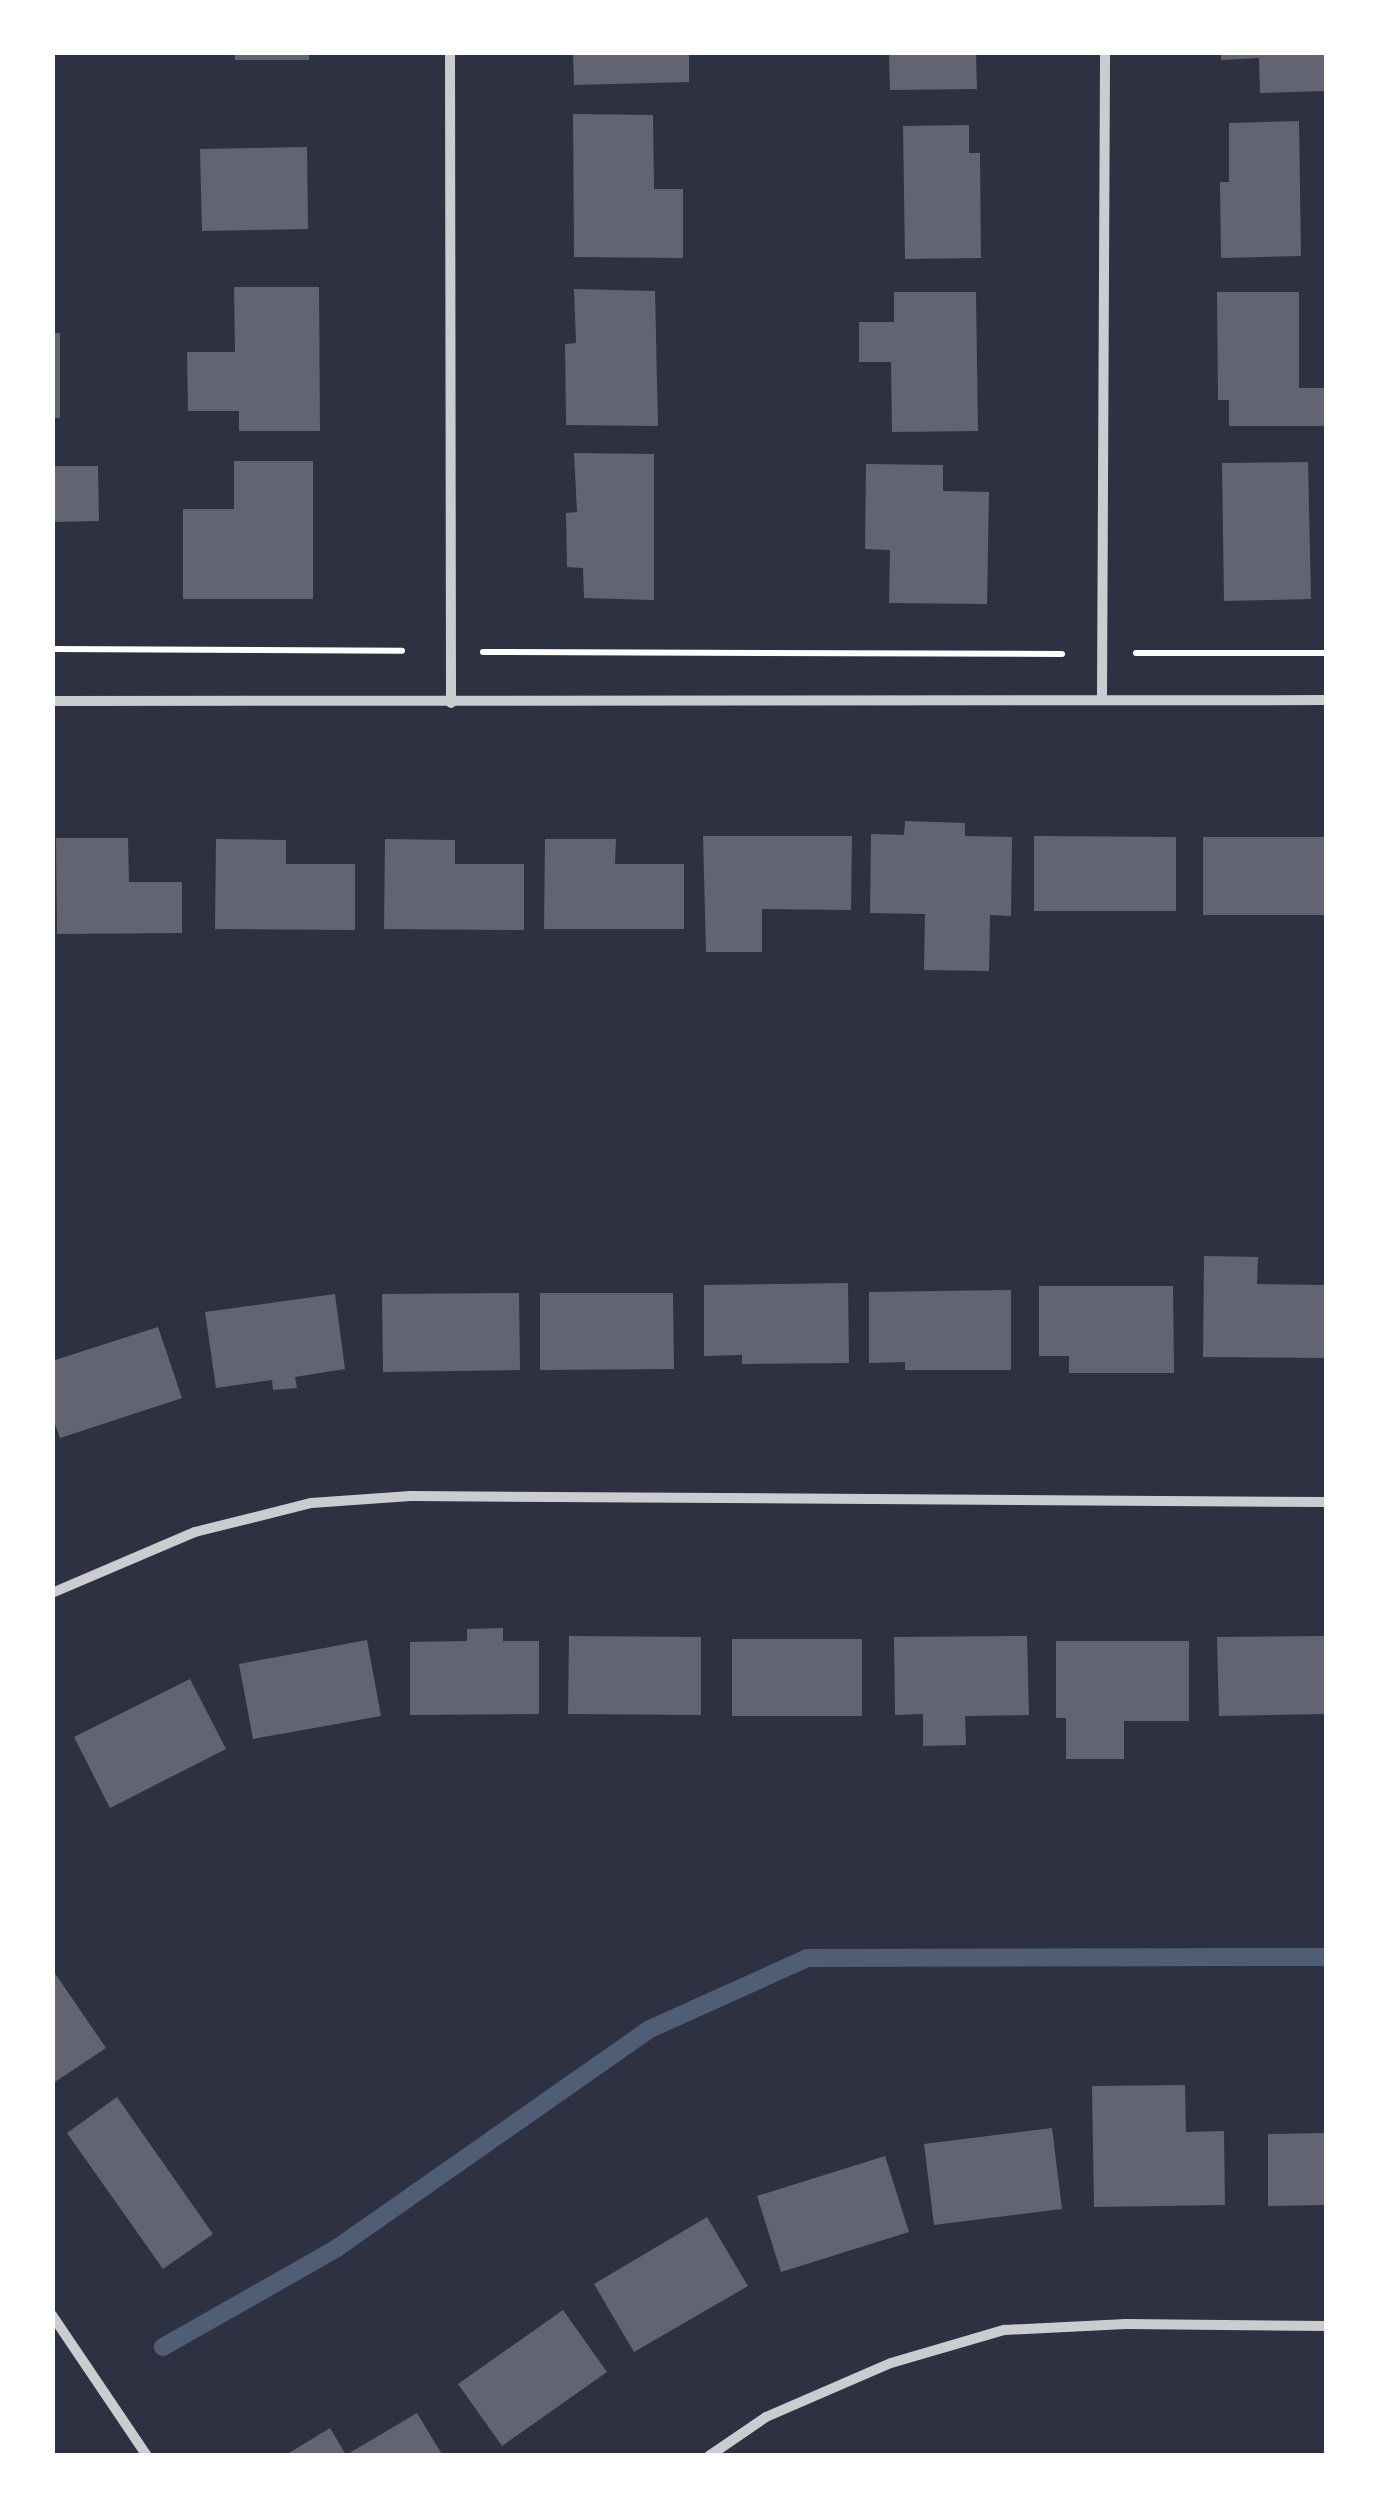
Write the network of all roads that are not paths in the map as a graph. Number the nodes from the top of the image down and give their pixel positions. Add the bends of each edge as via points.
1 (450, 52) edge
2 (1105, 52) edge
3 (1102, 698) junction
4 (1326, 700) edge
5 (52, 701) edge
6 (450, 703) junction
7 (1326, 1502) edge
8 (52, 1593) edge
9 (52, 2315) edge
10 (1326, 2326) edge
11 (147, 2456) edge
12 (709, 2456) edge

1 - 6 street
2 - 3 street
3 - 4 street
3 - 6 street
5 - 6 street
7 - 8 street via 395,1497 312,1503 196,1532
9 - 11 street
10 - 12 street via 1004,2330 891,2362 766,2417

